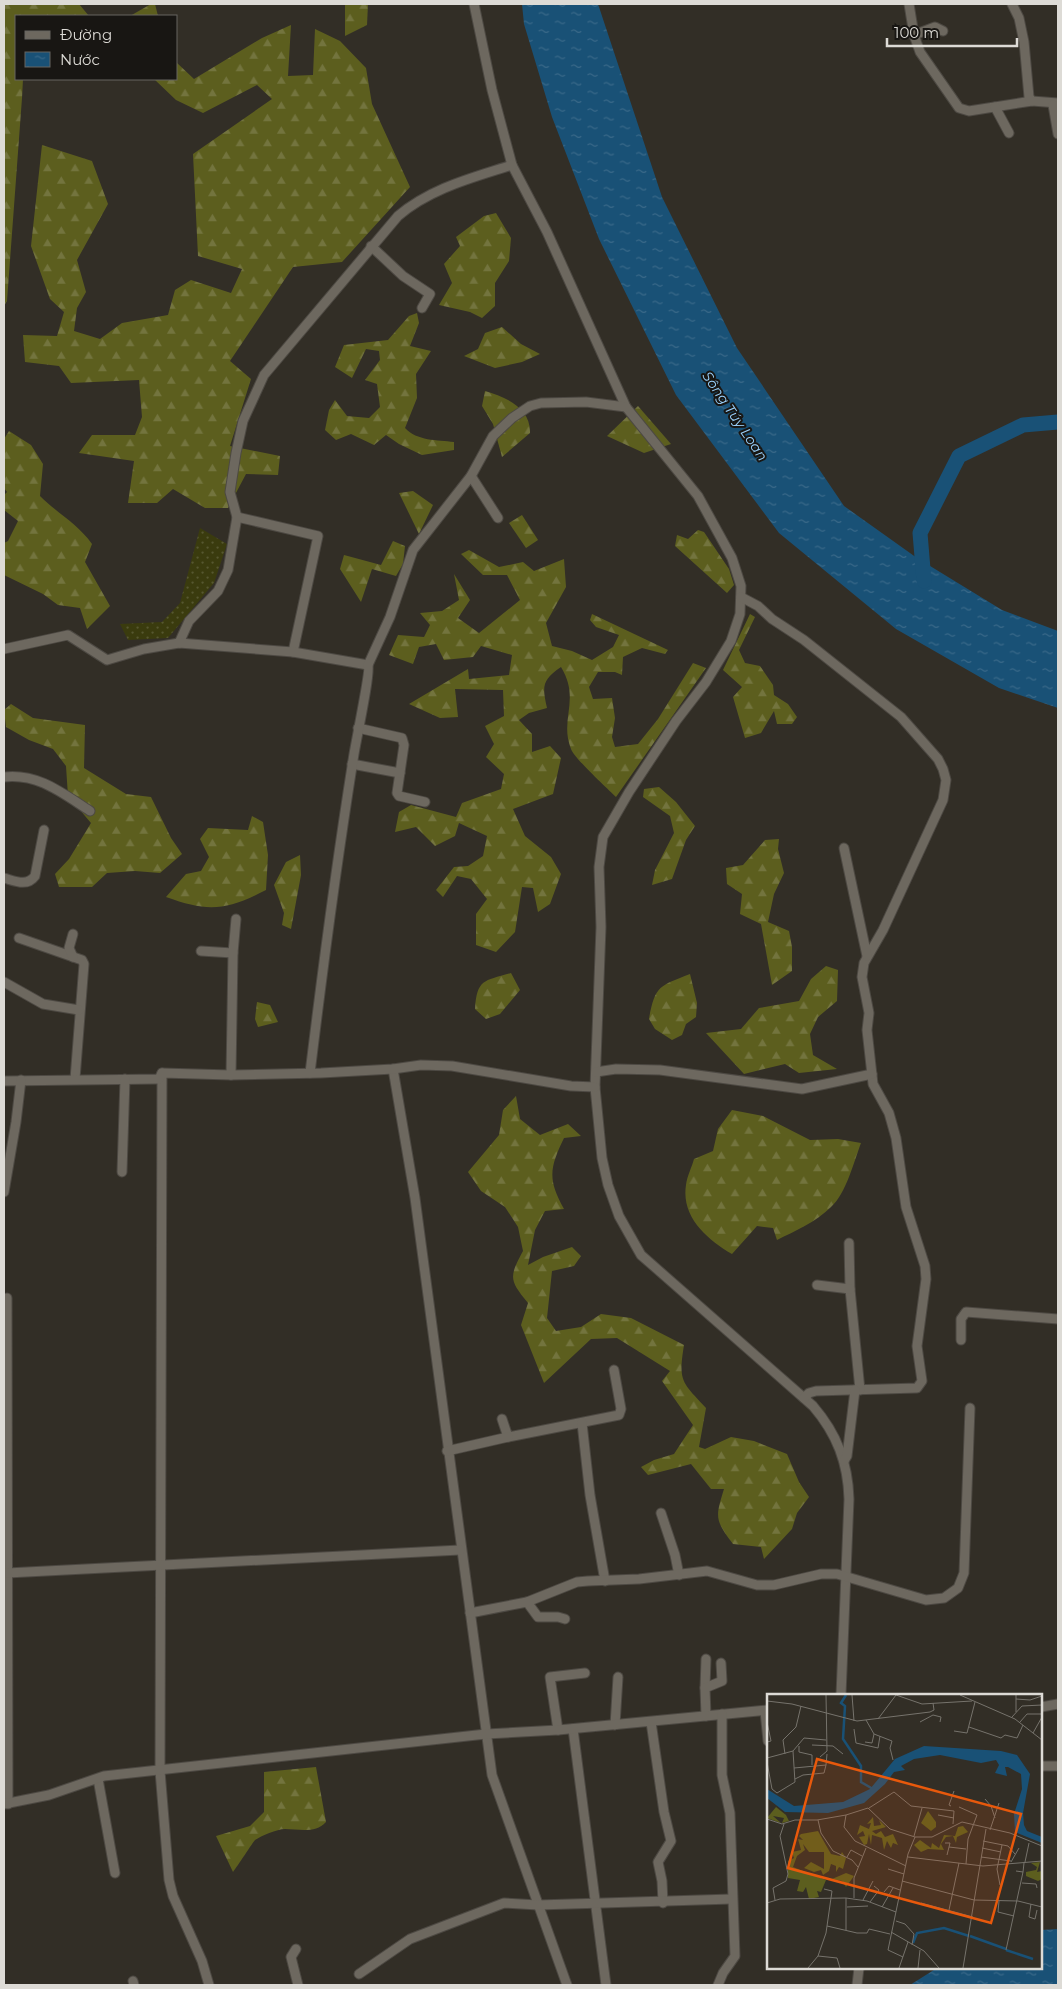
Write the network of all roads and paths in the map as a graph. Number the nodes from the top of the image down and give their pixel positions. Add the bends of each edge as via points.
1 (474, 4) edge
2 (909, 4) edge
3 (1012, 4) edge
4 (943, 31) dead end
5 (914, 35) junction
6 (1032, 101) junction
7 (1056, 104) edge
8 (995, 106) junction
9 (1009, 133) dead end
10 (1058, 134) edge
11 (512, 165) junction
12 (371, 246) junction
13 (422, 308) dead end
14 (626, 407) junction
15 (471, 476) junction
16 (237, 517) junction
17 (498, 518) dead end
18 (741, 597) junction
19 (178, 643) junction
20 (4, 649) edge
21 (293, 652) junction
22 (368, 665) junction
23 (358, 728) junction
24 (352, 764) junction
25 (400, 773) junction
26 (4, 777) edge
27 (425, 802) dead end
28 (90, 811) dead end
29 (44, 830) dead end
30 (844, 848) dead end
31 (4, 878) edge
32 (236, 919) dead end
33 (73, 934) dead end
34 (19, 938) dead end
35 (202, 951) dead end
36 (233, 953) junction
37 (867, 956) junction
38 (73, 957) junction
39 (4, 982) edge
40 (79, 1010) junction
41 (393, 1069) junction
42 (596, 1072) junction
43 (162, 1073) junction
44 (310, 1073) junction
45 (872, 1074) junction
46 (230, 1075) junction
47 (75, 1079) junction
48 (125, 1079) junction
49 (21, 1080) junction
50 (4, 1081) edge
51 (596, 1087) junction
52 (122, 1172) dead end
53 (4, 1192) edge
54 (849, 1243) dead end
55 (817, 1285) dead end
56 (850, 1289) junction
57 (7, 1298) dead end
58 (1058, 1318) edge
59 (962, 1340) dead end
60 (614, 1370) dead end
61 (858, 1390) junction
62 (804, 1398) junction
63 (970, 1408) dead end
64 (502, 1419) dead end
65 (582, 1423) junction
66 (508, 1437) junction
67 (447, 1451) junction
68 (844, 1461) junction
69 (661, 1513) dead end
70 (460, 1550) junction
71 (161, 1566) junction
72 (7, 1573) junction
73 (679, 1575) junction
74 (846, 1577) junction
75 (605, 1581) junction
76 (527, 1602) junction
77 (470, 1613) junction
78 (566, 1619) dead end
79 (706, 1660) dead end
80 (721, 1663) dead end
81 (584, 1673) dead end
82 (618, 1678) dead end
83 (705, 1688) junction
84 (841, 1694) edge
85 (1058, 1704) edge
86 (1042, 1707) edge
87 (766, 1711) edge
88 (722, 1714) junction
89 (706, 1716) junction
90 (651, 1722) junction
91 (615, 1725) junction
92 (767, 1726) edge
93 (572, 1729) junction
94 (558, 1730) junction
95 (486, 1734) junction
96 (1042, 1766) edge
97 (1058, 1766) edge
98 (160, 1771) junction
99 (98, 1779) junction
100 (6, 1804) edge
101 (115, 1873) dead end
102 (732, 1899) junction
103 (595, 1902) junction
104 (663, 1903) junction
105 (538, 1905) junction
106 (296, 1949) dead end
107 (859, 1969) edge
108 (359, 1974) dead end
109 (209, 1985) edge
110 (298, 1985) edge
111 (567, 1985) edge
112 (606, 1985) edge
113 (718, 1985) edge
114 (857, 1985) edge

1 - 11 street
2 - 5 street
3 - 6 street via 1024,42 1028,92
4 - 5 street via 935,27
5 - 8 street via 920,52 959,108 969,111
6 - 7 street
6 - 8 street
7 - 10 street
8 - 9 street
11 - 12 street via 443,188 415,202
11 - 14 street via 547,232
12 - 13 street via 403,276 430,294
12 - 16 street via 264,375 243,421 236,453 230,492
14 - 15 street via 586,402 530,406 494,436
14 - 18 street via 698,496 732,558
15 - 17 street
15 - 22 street via 413,550 390,617
16 - 19 street via 224,582 189,621
16 - 21 street via 318,536
18 - 37 street via 804,640 888,706 918,736 943,769 946,780 944,800 883,930
18 - 42 street via 740,614 731,641 629,792 603,837 599,867
19 - 20 street via 144,649 113,660 94,654 82,642 68,635
19 - 21 street
21 - 22 street
22 - 23 street via 370,673
23 - 24 street
23 - 25 street via 402,738
24 - 25 street
24 - 44 street
25 - 27 street via 398,795
26 - 28 street via 21,775 32,778
29 - 31 street via 32,880 21,883
30 - 37 street
32 - 36 street
33 - 38 street via 69,948
34 - 38 street
35 - 36 street
36 - 46 street
37 - 45 street via 862,976
38 - 40 street via 84,964
39 - 40 street via 43,1004
40 - 47 street
41 - 44 street
41 - 51 street via 421,1064 452,1066 571,1086
41 - 67 street via 414,1189
42 - 45 street via 660,1070 802,1089
42 - 51 street
43 - 46 street
43 - 48 street via 159,1079
43 - 71 street
44 - 46 street
45 - 61 street via 873,1084 889,1113 906,1207 922,1252 926,1280 918,1346 922,1377 920,1386 912,1389
47 - 48 street
47 - 49 street
48 - 52 street
49 - 50 street
49 - 53 street
51 - 62 street via 602,1158 608,1185 619,1216 641,1255
54 - 56 street
55 - 56 street
56 - 61 street
57 - 72 street
58 - 59 street via 966,1312 961,1319
60 - 65 street via 621,1413
61 - 62 street via 816,1391
61 - 68 street
62 - 68 street via 830,1427
63 - 74 street via 964,1573 958,1588 944,1598 926,1600
64 - 66 street
65 - 66 street
65 - 75 street
66 - 67 street
67 - 70 street
68 - 74 street via 849,1499
69 - 73 street
70 - 71 street
70 - 77 street
71 - 72 street
71 - 98 street
72 - 100 street
73 - 74 street via 707,1571 757,1585 774,1585 828,1573
73 - 75 street
74 - 84 street
75 - 76 street via 577,1582
76 - 77 street
76 - 78 street via 538,1617
77 - 95 street
79 - 83 street
80 - 83 street via 722,1681
81 - 94 street via 550,1678
82 - 91 street
83 - 89 street
85 - 86 street
87 - 88 street
87 - 92 street
88 - 89 street
88 - 102 street via 722,1774 730,1813
89 - 90 street
90 - 91 street
90 - 104 street via 671,1841 658,1862
91 - 93 street
93 - 94 street
93 - 103 street
94 - 95 street
95 - 98 street
95 - 105 street via 492,1775
96 - 97 street
98 - 99 street
98 - 109 street via 169,1880
99 - 100 street via 49,1795
99 - 101 street
102 - 104 street
102 - 113 street via 735,1956
103 - 104 street
103 - 105 street
103 - 112 street
105 - 108 street via 504,1903 410,1939
105 - 111 street
106 - 110 street via 291,1957
107 - 114 street

